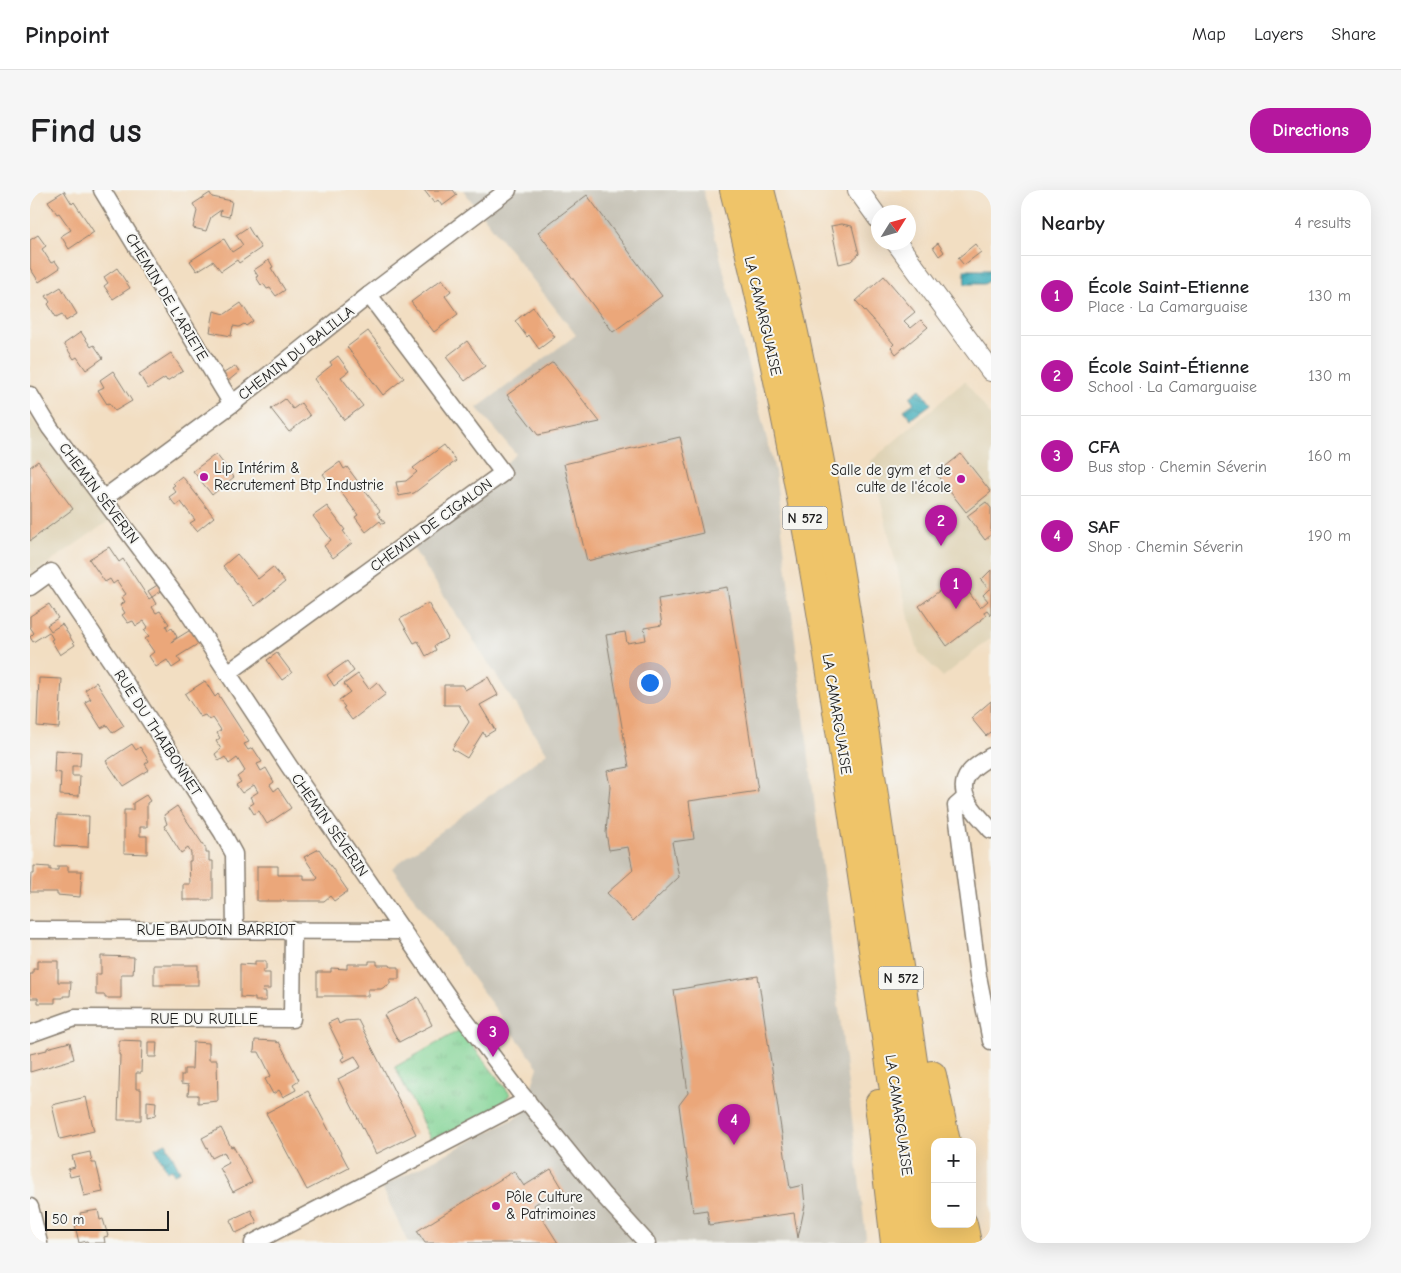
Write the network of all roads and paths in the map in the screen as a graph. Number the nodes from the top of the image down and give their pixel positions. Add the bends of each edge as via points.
1 (102, 190) edge
2 (508, 190) edge
3 (734, 190) edge
4 (760, 190) edge
5 (858, 190) edge
6 (871, 208) edge
7 (902, 250) edge
8 (369, 296) junction
9 (991, 371) edge
10 (30, 394) edge
11 (232, 404) junction
12 (103, 499) junction
13 (30, 587) edge
14 (228, 673) junction
15 (867, 744) junction
16 (991, 756) edge
17 (965, 798) junction
18 (991, 830) edge
19 (858, 849) junction
20 (30, 930) edge
21 (235, 930) junction
22 (293, 930) junction
23 (402, 930) junction
24 (30, 1034) edge
25 (991, 1041) edge
26 (526, 1100) junction
27 (945, 1138) edge
28 (931, 1184) edge
29 (30, 1207) edge
30 (937, 1228) edge
31 (965, 1228) edge
32 (39, 1243) edge
33 (253, 1243) edge
34 (647, 1243) edge
35 (895, 1243) edge
36 (918, 1243) edge
37 (939, 1243) edge
38 (967, 1243) edge

1 - 11 street, CHEMIN DE L'ARIETE
2 - 8 street, CHEMIN DU BALILLA
3 - 19 highway, LA CAMARGUAISE / N 572 via 791,443
4 - 15 highway, LA CAMARGUAISE / N 572 via 816,446 850,628
5 - 6 street
7 - 9 street
8 - 11 street, CHEMIN DU BALILLA
8 - 14 street, CHEMIN DE CIGALON via 503,473
10 - 12 street, CHEMIN SÉVERIN via 50,428
11 - 12 street, CHEMIN DU BALILLA
12 - 14 street, CHEMIN SÉVERIN via 185,608
13 - 21 street, RUE DU THAIBONNET via 51,572 222,832 234,854
14 - 23 street, CHEMIN SÉVERIN
15 - 27 highway via 910,941 923,1032
15 - 28 highway, LA CAMARGUAISE / N 572
16 - 17 street via 969,773 963,786
17 - 18 street
17 - 25 street via 956,806 978,976
19 - 35 highway via 867,998
19 - 36 highway, LA CAMARGUAISE / N 572
20 - 21 street, RUE BAUDOIN BARRIOT
21 - 22 street, RUE BAUDOIN BARRIOT
22 - 23 street, RUE BAUDOIN BARRIOT
22 - 24 street, RUE DU RUILLE via 292,1019 75,1018
23 - 26 street, CHEMIN SÉVERIN
26 - 33 street
26 - 34 street, CHEMIN SÉVERIN via 603,1195
29 - 32 street
30 - 37 highway
31 - 38 highway

